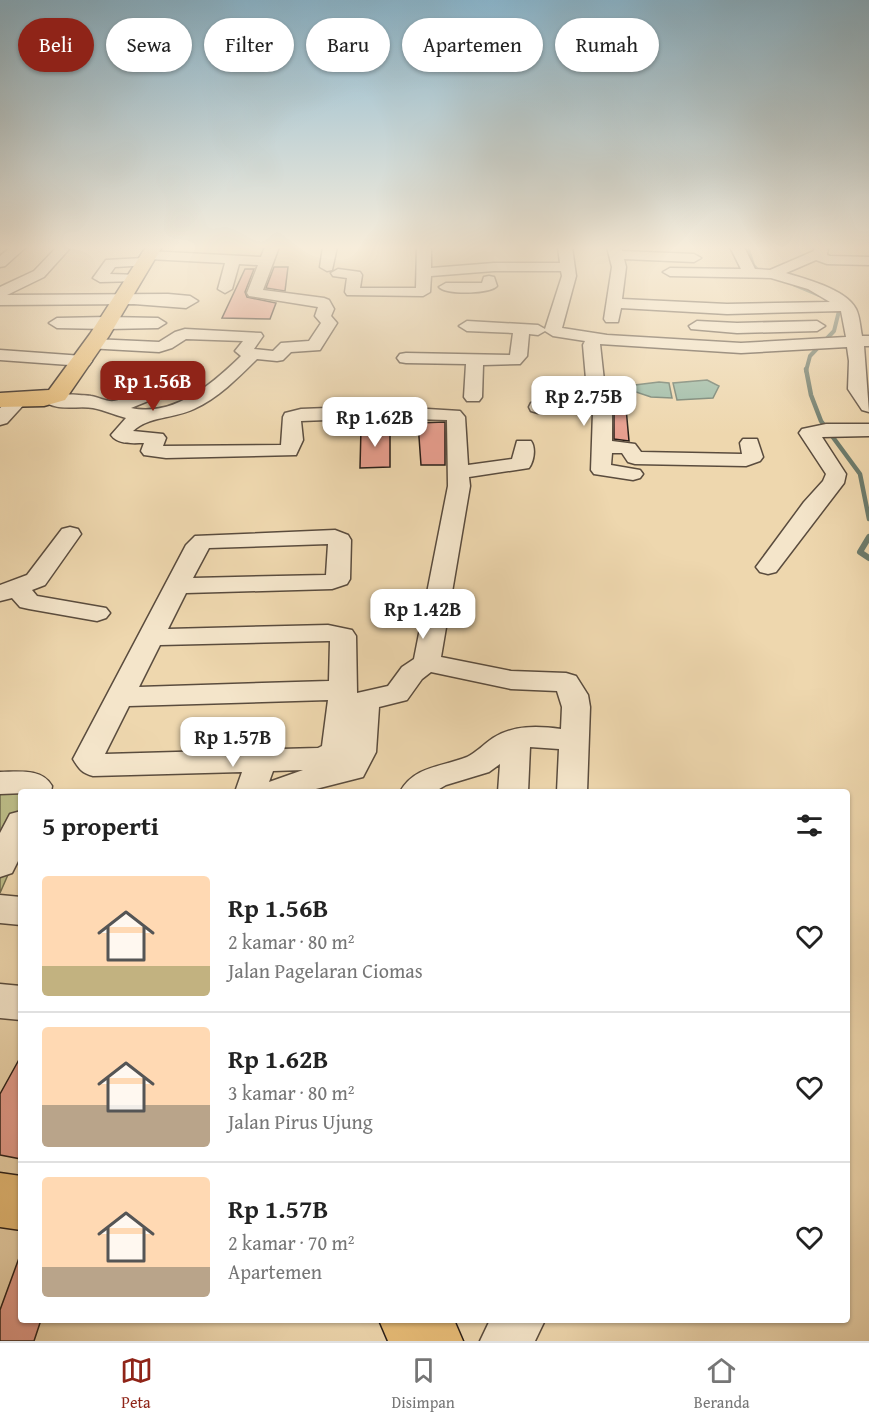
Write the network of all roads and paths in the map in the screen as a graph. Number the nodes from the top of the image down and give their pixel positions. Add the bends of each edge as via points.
1 (496, 309) dead end
2 (727, 309) edge
3 (119, 310) edge
4 (326, 310) edge
5 (559, 310) edge
6 (616, 310) edge
7 (826, 310) edge
8 (842, 310) junction
9 (869, 319) edge
10 (57, 323) dead end
11 (107, 323) junction
12 (158, 323) dead end
13 (680, 325) dead end
14 (467, 326) dead end
15 (828, 326) dead end
16 (493, 327) junction
17 (737, 328) junction
18 (521, 329) junction
19 (553, 331) junction
20 (602, 339) junction
21 (23, 341) dead end
22 (855, 341) edge
23 (741, 348) junction
24 (88, 352) junction
25 (253, 354) junction
26 (6, 355) edge
27 (38, 358) junction
28 (406, 358) dead end
29 (475, 359) junction
30 (863, 367) edge
31 (25, 371) dead end
32 (179, 382) dead end
33 (473, 397) dead end
34 (866, 399) edge
35 (9, 400) edge
36 (55, 400) junction
37 (603, 406) junction
38 (538, 407) dead end
39 (114, 408) junction
40 (141, 415) junction
41 (0, 419) edge
42 (47, 420) dead end
43 (869, 430) edge
44 (750, 443) dead end
45 (524, 445) dead end
46 (602, 446) junction
47 (459, 472) junction
48 (633, 474) dead end
49 (70, 534) dead end
50 (768, 567) dead end
51 (178, 586) junction
52 (8, 591) edge
53 (98, 613) dead end
54 (152, 637) junction
55 (427, 663) junction
56 (343, 690) junction
57 (119, 696) junction
58 (516, 739) junction
59 (573, 741) junction
60 (261, 760) junction
61 (0, 783) edge
62 (36, 789) edge
63 (251, 789) edge
64 (281, 789) edge
65 (418, 789) edge
66 (513, 789) edge
67 (572, 789) edge
68 (18, 832) edge
69 (8, 861) edge
70 (0, 909) edge
71 (18, 911) edge
72 (0, 1001) edge
73 (18, 1003) edge
74 (0, 1200) edge
75 (18, 1203) edge
76 (412, 1323) edge
77 (433, 1341) edge

1 - 16 street
2 - 17 street
3 - 11 main road
4 - 25 street via 323,316 329,323 314,346 287,346 276,356
5 - 19 street
6 - 20 street via 617,321
7 - 8 street
8 - 9 street
8 - 22 street
10 - 11 street
11 - 12 street
11 - 24 main road
13 - 17 street
14 - 16 street
15 - 17 street
16 - 18 street
17 - 23 street
18 - 19 street
18 - 29 street via 517,359
19 - 20 street
20 - 23 street
20 - 37 street via 591,345 596,390
21 - 26 street
22 - 23 street
22 - 30 street
24 - 25 street via 166,347 185,334 253,335 243,351
24 - 27 street
24 - 36 main road
25 - 40 street via 204,398
26 - 27 street
27 - 31 street
28 - 29 street
29 - 33 street
30 - 34 street via 856,383
32 - 39 street
35 - 36 main road
35 - 41 street
36 - 39 street
36 - 42 street
37 - 38 street
37 - 46 street
39 - 40 street
40 - 47 street via 122,435 156,438 151,451 166,452 289,451 293,440 292,417 301,415 450,414 456,417
43 - 50 street via 809,433 832,465 834,483
44 - 46 street via 753,457 746,460 635,458 628,448
45 - 47 street via 522,464
46 - 48 street via 602,470
47 - 55 street
49 - 52 street via 41,575 30,584
51 - 51 street via 332,582 338,579 340,540 335,537 203,541
51 - 54 street
52 - 53 street via 29,602
54 - 56 street via 338,634 343,636
54 - 57 street
55 - 59 street via 511,680 566,682 576,707
55 - 64 street via 412,673 396,694 365,700 361,752 352,769
56 - 57 street
56 - 60 street via 337,748 332,755 318,759
57 - 60 street via 88,759 93,765
58 - 59 street
58 - 65 street via 482,762 425,782
58 - 66 street
59 - 67 street
60 - 63 street
61 - 62 street via 34,784
68 - 69 street
70 - 71 street
72 - 73 street
74 - 75 main road
76 - 77 main road

